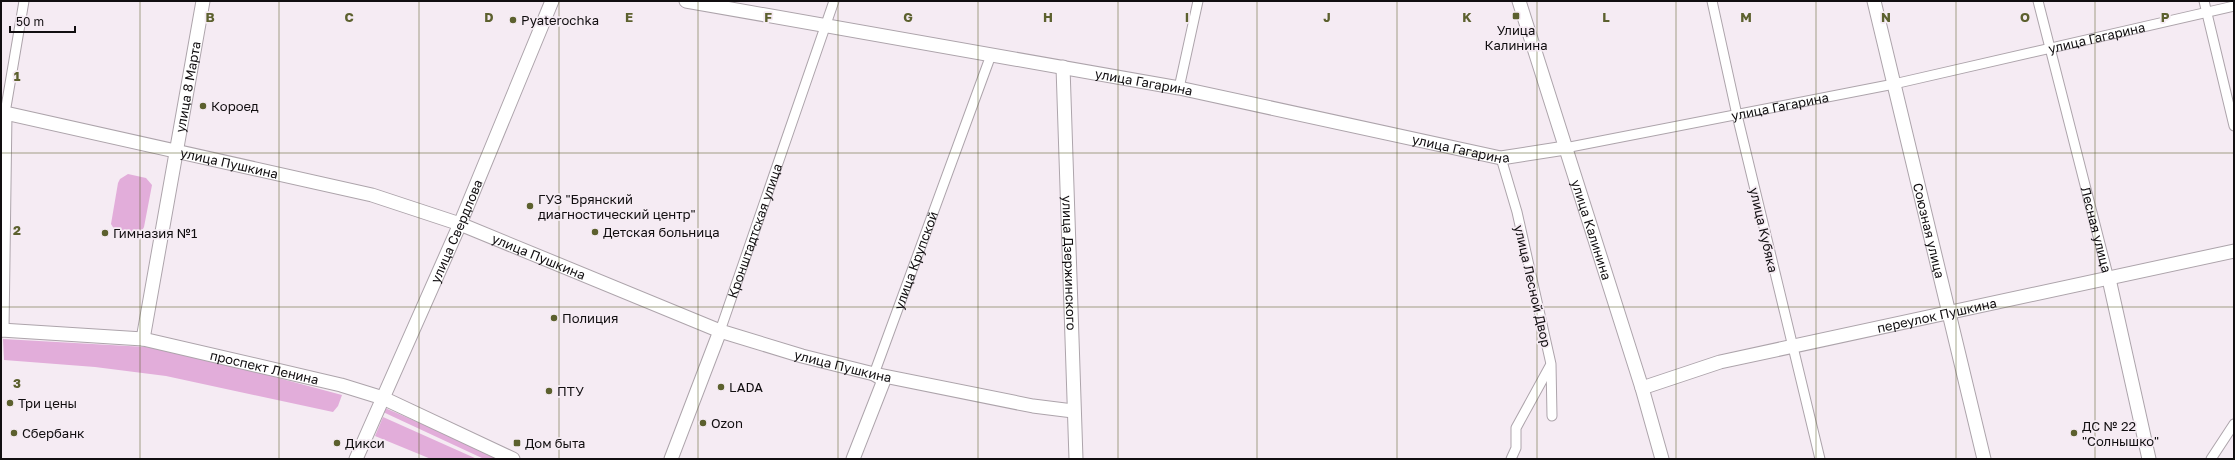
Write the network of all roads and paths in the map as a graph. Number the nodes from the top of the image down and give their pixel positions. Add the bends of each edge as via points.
1 (24, 1) edge
2 (203, 1) edge
3 (552, 1) edge
4 (686, 1) edge
5 (834, 1) edge
6 (1198, 1) edge
7 (1519, 1) edge
8 (1712, 1) edge
9 (1874, 1) edge
10 (2038, 1) edge
11 (2204, 1) edge
12 (2234, 6) edge
13 (2207, 13) junction
14 (825, 24) junction
15 (2050, 48) junction
16 (991, 55) junction
17 (1063, 67) junction
18 (1894, 84) junction
19 (1178, 88) junction
20 (3, 113) edge
21 (1737, 115) junction
22 (2234, 126) edge
23 (1565, 148) junction
24 (175, 152) junction
25 (1501, 158) junction
26 (460, 224) junction
27 (2234, 251) edge
28 (2109, 279) junction
29 (1950, 313) junction
30 (720, 331) junction
31 (1, 332) edge
32 (143, 339) junction
33 (1792, 348) junction
34 (1551, 364) junction
35 (874, 374) junction
36 (1642, 388) junction
37 (383, 398) junction
38 (1073, 411) junction
39 (1552, 416) dead end
40 (2234, 425) edge
41 (356, 459) edge
42 (513, 459) edge
43 (671, 459) edge
44 (853, 459) edge
45 (1076, 459) edge
46 (1512, 459) edge
47 (1662, 459) edge
48 (1820, 459) edge
49 (1984, 459) edge
50 (2149, 459) edge
51 (2211, 459) edge

1 - 20 street
2 - 24 street, улица 8 Марта
3 - 26 street, улица Свердлова
4 - 14 street, улица Гагарина
5 - 14 street, Кронштадтская улица
6 - 19 street
7 - 23 street, улица Калинина
8 - 21 street, улица Кубяка
9 - 18 street, Союзная улица
10 - 15 street, Лесная улица
11 - 13 street
12 - 13 street, улица Гагарина
13 - 15 street, улица Гагарина
13 - 22 street
14 - 16 street, улица Гагарина
14 - 30 street, Кронштадтская улица
15 - 18 street, улица Гагарина
15 - 28 street, Лесная улица
16 - 17 street, улица Гагарина
16 - 35 street, улица Крупской
17 - 19 street, улица Гагарина
17 - 38 street, улица Дзержинского
18 - 21 street, улица Гагарина
18 - 29 street, Союзная улица
19 - 25 street, улица Гагарина
20 - 24 street, улица Пушкина
20 - 31 street via 4,319
21 - 23 street, улица Гагарина
21 - 33 street, улица Кубяка
23 - 25 street, улица Гагарина
23 - 36 street, улица Калинина
24 - 26 street, улица Пушкина via 372,195
24 - 32 street, улица 8 Марта
25 - 34 street, улица Лесной Двор via 1517,212
26 - 30 street, улица Пушкина
26 - 37 street, улица Свердлова
27 - 28 street, переулок Пушкина
28 - 29 street, переулок Пушкина
28 - 50 street, Лесная улица
29 - 33 street, переулок Пушкина
29 - 49 street, Союзная улица
30 - 35 street, улица Пушкина via 802,356
30 - 43 street, Кронштадтская улица
31 - 32 street, проспект Ленина
32 - 37 street, проспект Ленина via 341,385
33 - 36 street, переулок Пушкина via 1720,362
33 - 48 street, улица Кубяка
34 - 39 street, улица Лесной Двор
34 - 46 street via 1516,428 1516,448
35 - 38 street, улица Пушкина via 1033,406
35 - 44 street via 884,380
36 - 47 street, улица Калинина
37 - 41 street, улица Свердлова
37 - 42 street, проспект Ленина
38 - 45 street, улица Дзержинского
40 - 51 street

